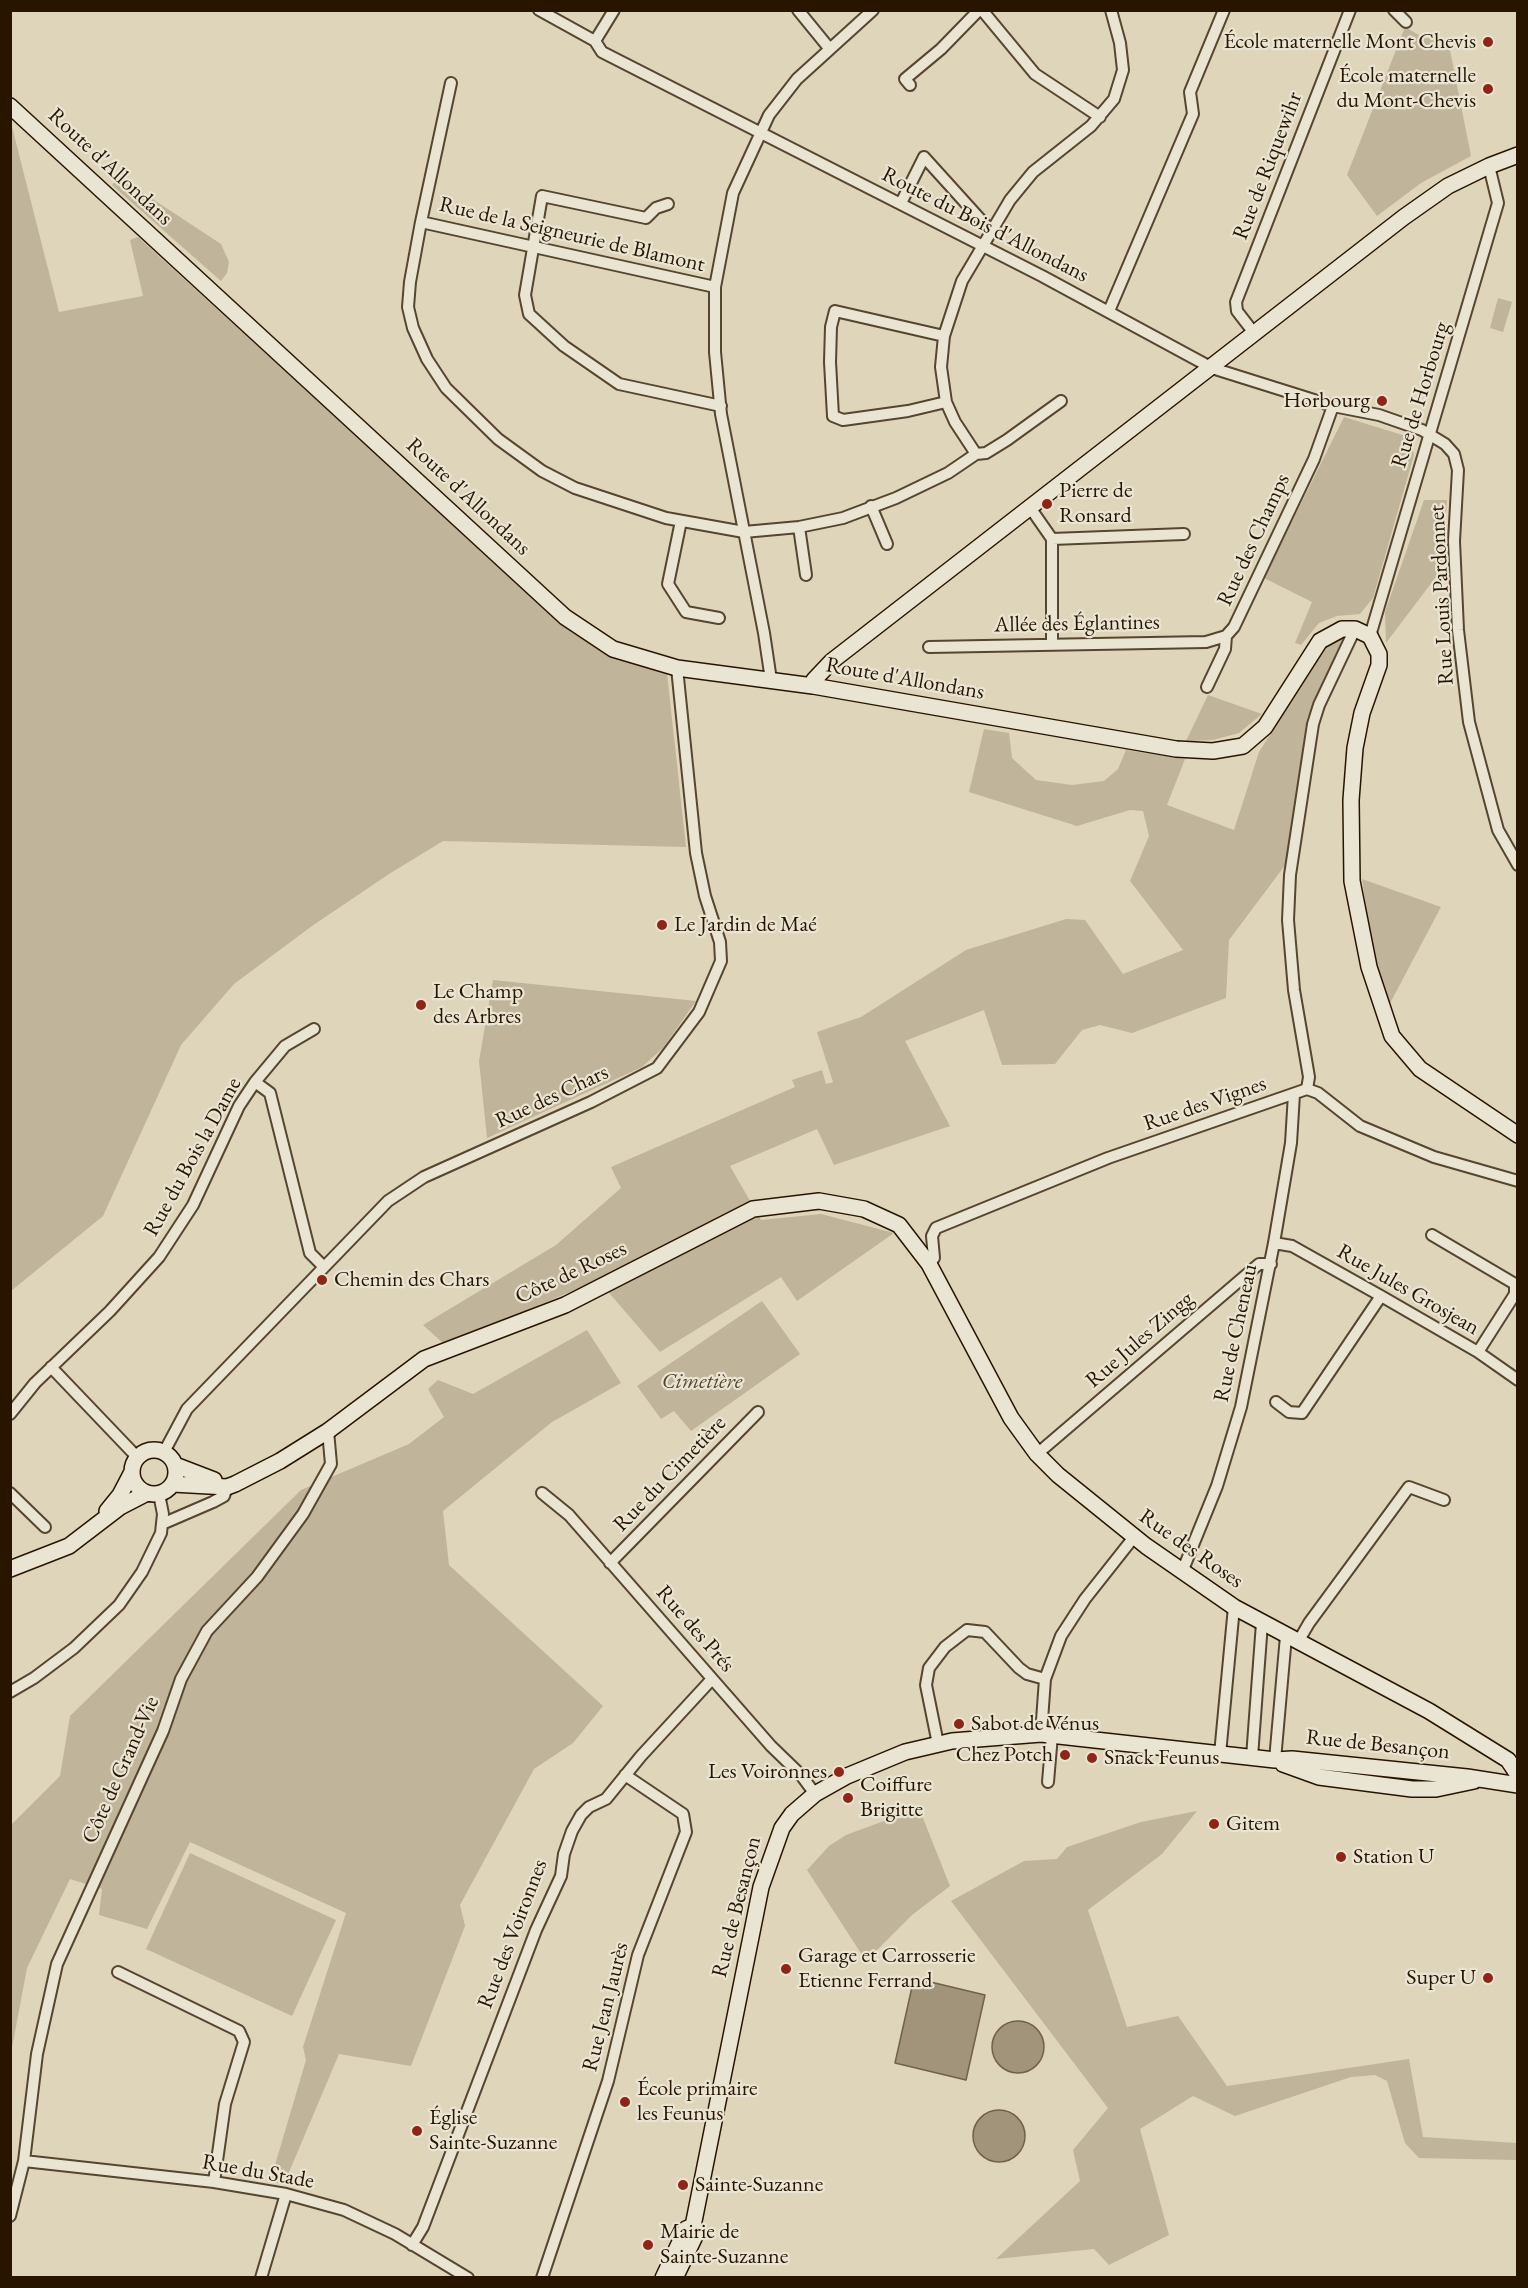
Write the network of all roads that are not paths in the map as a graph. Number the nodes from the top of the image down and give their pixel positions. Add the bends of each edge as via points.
1 (539, 10) edge
2 (614, 10) edge
3 (798, 10) edge
4 (873, 10) edge
5 (980, 10) edge
6 (1111, 10) edge
7 (1224, 10) edge
8 (1350, 10) edge
9 (1394, 10) edge
10 (1406, 22) dead end
11 (595, 40) junction
12 (829, 48) junction
13 (452, 83) dead end
14 (910, 86) dead end
15 (10, 106) edge
16 (1100, 117) junction
17 (760, 130) junction
18 (1518, 155) edge
19 (1489, 166) junction
20 (668, 204) dead end
21 (901, 204) junction
22 (421, 222) junction
23 (990, 230) junction
24 (983, 245) junction
25 (533, 247) junction
26 (715, 287) junction
27 (1109, 311) junction
28 (1254, 333) junction
29 (944, 336) junction
30 (1212, 368) junction
31 (1061, 401) dead end
32 (946, 402) junction
33 (721, 406) junction
34 (1333, 406) junction
35 (1430, 434) junction
36 (976, 454) junction
37 (871, 506) junction
38 (1029, 506) junction
39 (681, 521) junction
40 (799, 526) junction
41 (744, 532) junction
42 (1184, 534) dead end
43 (1052, 539) junction
44 (887, 544) dead end
45 (806, 575) dead end
46 (719, 618) dead end
47 (1355, 629) junction
48 (1226, 636) junction
49 (1370, 636) junction
50 (1052, 643) junction
51 (929, 647) dead end
52 (677, 668) junction
53 (771, 680) junction
54 (813, 686) junction
55 (1207, 687) dead end
56 (1518, 865) edge
57 (314, 1029) dead end
58 (255, 1082) junction
59 (1307, 1089) junction
60 (1294, 1094) junction
61 (1518, 1135) edge
62 (1518, 1181) edge
63 (1432, 1235) dead end
64 (1274, 1243) junction
65 (929, 1264) junction
66 (1270, 1264) junction
67 (322, 1266) junction
68 (1382, 1296) junction
69 (1479, 1352) junction
70 (51, 1367) junction
71 (1518, 1380) edge
72 (1276, 1402) dead end
73 (758, 1412) dead end
74 (10, 1414) edge
75 (328, 1431) junction
76 (164, 1452) junction
77 (1037, 1454) junction
78 (137, 1457) junction
79 (176, 1465) junction
80 (132, 1472) junction
81 (173, 1484) junction
82 (234, 1484) junction
83 (10, 1493) edge
84 (153, 1494) junction
85 (542, 1494) dead end
86 (1444, 1500) dead end
87 (95, 1524) junction
88 (162, 1524) junction
89 (45, 1527) dead end
90 (1134, 1537) junction
91 (610, 1563) junction
92 (10, 1569) edge
93 (1182, 1572) junction
94 (1234, 1607) junction
95 (1262, 1623) junction
96 (1292, 1639) junction
97 (712, 1679) junction
98 (1045, 1679) junction
99 (10, 1692) edge
100 (1046, 1734) junction
101 (938, 1744) junction
102 (1220, 1754) junction
103 (1252, 1757) junction
104 (1275, 1760) junction
105 (625, 1775) junction
106 (1518, 1775) edge
107 (1048, 1782) dead end
108 (1518, 1785) edge
109 (815, 1794) junction
110 (118, 1972) dead end
111 (24, 2161) junction
112 (214, 2182) junction
113 (286, 2194) junction
114 (10, 2216) edge
115 (693, 2226) junction
116 (412, 2245) junction
117 (261, 2277) edge
118 (468, 2277) edge
119 (542, 2277) edge
120 (663, 2277) edge
121 (675, 2277) edge

1 - 11 street, Route du Bois d'Allondans
2 - 11 street
3 - 12 street
4 - 12 street
5 - 14 street via 905,79
5 - 16 street via 1035,74
6 - 16 street via 1123,70 1114,99
7 - 27 street via 1190,92 1193,114
8 - 28 street, Rue de Riquewihr via 1236,302 1237,311
9 - 10 street
11 - 17 street, Route du Bois d'Allondans via 602,52
12 - 17 street via 797,79
13 - 22 street
15 - 52 main road, Route d'Allondans via 565,617 613,648
16 - 23 street via 1034,172
17 - 21 street, Route du Bois d'Allondans
17 - 26 street via 733,194
18 - 19 main road
19 - 28 main road via 1448,186 1404,217
19 - 35 street, Rue de Horbourg via 1498,203
20 - 25 street via 656,208 646,218 542,196
21 - 23 street via 924,157
21 - 24 street, Route du Bois d'Allondans
22 - 25 street, Rue de la Seigneurie de Blamont
22 - 39 street via 408,307 427,359 446,388 498,439 542,471 615,503
23 - 24 street
24 - 27 street, Route du Bois d'Allondans
24 - 29 street via 962,281
25 - 26 street, Rue de la Seigneurie de Blamont
25 - 33 street via 525,295 529,314 564,346 618,384
26 - 33 street via 715,352
27 - 30 street, Route du Bois d'Allondans
28 - 30 main road
29 - 32 street via 941,367
29 - 32 street via 835,311 830,362 833,416 843,420
30 - 34 street, Route du Bois d'Allondans
30 - 38 main road
31 - 36 street via 1000,445
32 - 36 street
33 - 41 street
34 - 35 street, Route du Bois d'Allondans via 1379,415
34 - 48 street, Rue des Champs via 1314,459 1234,627
35 - 49 street, Rue de Horbourg
35 - 56 street, Rue Louis Pardonnet via 1454,454 1458,470 1454,541 1458,630 1469,722 1498,830
36 - 37 street via 948,473
37 - 40 street via 843,518
37 - 44 street
38 - 43 street
38 - 54 main road via 832,661
39 - 41 street
39 - 46 street via 668,584 686,612
40 - 41 street
40 - 45 street
41 - 53 street
42 - 43 street
43 - 50 street
47 - 49 main road
47 - 54 main road, Route d'Allondans via 1342,629 1320,641 1265,727 1243,746 1213,751 1176,749
47 - 59 street via 1319,705 1290,875 1288,920 1294,990 1309,1077
48 - 50 street, Allée des Églantines via 1206,642
48 - 55 street, Rue des Champs via 1225,649
49 - 61 main road via 1379,654 1379,665 1362,713 1351,800 1352,881 1369,967 1392,1036 1420,1069
50 - 51 street, Allée des Églantines
52 - 53 main road, Route d'Allondans
52 - 67 street, Rue des Chars via 696,853 720,942 721,961 699,1012 657,1068 424,1177 388,1201
53 - 54 main road, Route d'Allondans
57 - 58 street, Rue du Bois la Dame via 285,1046
58 - 67 street via 270,1093 310,1252
58 - 70 street, Rue du Bois la Dame via 239,1107 193,1205 159,1257
59 - 60 street, Rue des Vignes
59 - 62 street via 1318,1093 1360,1126 1434,1156
60 - 64 street, Rue de Cheneau via 1291,1143
60 - 65 street, Rue des Vignes via 1108,1158 936,1228 932,1236 934,1258
63 - 69 street via 1515,1284 1515,1294
64 - 66 street, Rue de Cheneau
64 - 68 street, Rue Jules Grosjean via 1292,1246
65 - 75 main road, Côte de Roses via 899,1225 864,1209 819,1202 753,1209 564,1305 424,1359
65 - 77 main road, Rue des Roses via 1011,1418
66 - 77 street, Rue Jules Zingg via 1259,1264
66 - 93 street, Rue de Cheneau via 1241,1407 1217,1486
67 - 76 street, Rue des Chars via 186,1409
68 - 69 street, Rue Jules Grosjean
68 - 72 street via 1302,1413 1289,1412
69 - 71 street, Rue Jules Grosjean
70 - 74 street, Rue du Bois la Dame
70 - 78 street
73 - 91 street, Rue du Cimetière
75 - 82 main road, Côte de Roses
75 - 111 street, Côte de Grand-Vie via 331,1464 303,1514 257,1577 207,1631 181,1679 163,1731 57,1964 37,2054
76 - 78 main road via 145,1452
76 - 79 main road
77 - 90 main road, Rue des Roses
78 - 80 main road
79 - 81 main road
79 - 82 main road via 199,1476
80 - 84 main road via 139,1489
80 - 87 main road via 120,1495
81 - 82 main road, Côte de Roses
81 - 84 main road
82 - 88 street via 224,1496
83 - 89 street
84 - 87 main road via 120,1507
84 - 88 street
85 - 91 street, Rue des Prés via 569,1515
86 - 96 street via 1409,1487 1309,1623
87 - 92 main road via 69,1546
88 - 99 street via 142,1572 119,1605 74,1648
90 - 93 main road, Rue des Roses
90 - 98 street via 1070,1620
91 - 97 street, Rue des Prés
93 - 94 main road, Rue des Roses
94 - 95 main road, Rue des Roses
94 - 102 street
95 - 96 main road, Rue des Roses
95 - 103 street
96 - 104 street
96 - 106 main road, Rue des Roses via 1429,1711 1508,1760
97 - 105 street, Rue des Voironnes
97 - 109 street, Rue des Prés
98 - 100 street
98 - 101 street via 1018,1668 985,1632 968,1630 945,1647 929,1668 926,1685
100 - 101 main road, Rue de Besançon
100 - 102 main road, Rue de Besançon
100 - 107 street
101 - 109 main road, Rue de Besançon via 879,1761
102 - 103 main road, Rue de Besançon
103 - 104 main road, Rue de Besançon
104 - 108 main road, Rue de Besançon via 1319,1777 1412,1789 1476,1780
105 - 116 street, Rue des Voironnes via 606,1799 581,1815 572,1831 561,1876 518,1975 423,2227
105 - 119 street, Rue Jean Jaurès via 683,1814 686,1832 638,1955 609,2081
109 - 115 main road, Rue de Besançon via 782,1828 761,1887
110 - 112 street via 239,2031 244,2042 225,2104
111 - 112 street, Rue du Stade
111 - 114 street, Côte de Grand-Vie
112 - 113 street, Rue du Stade
113 - 116 street, Rue du Stade via 344,2210
113 - 117 street
115 - 120 main road, Rue de Besançon via 686,2229
115 - 121 main road, Rue de Besançon via 696,2234
116 - 118 street, Rue du Stade

